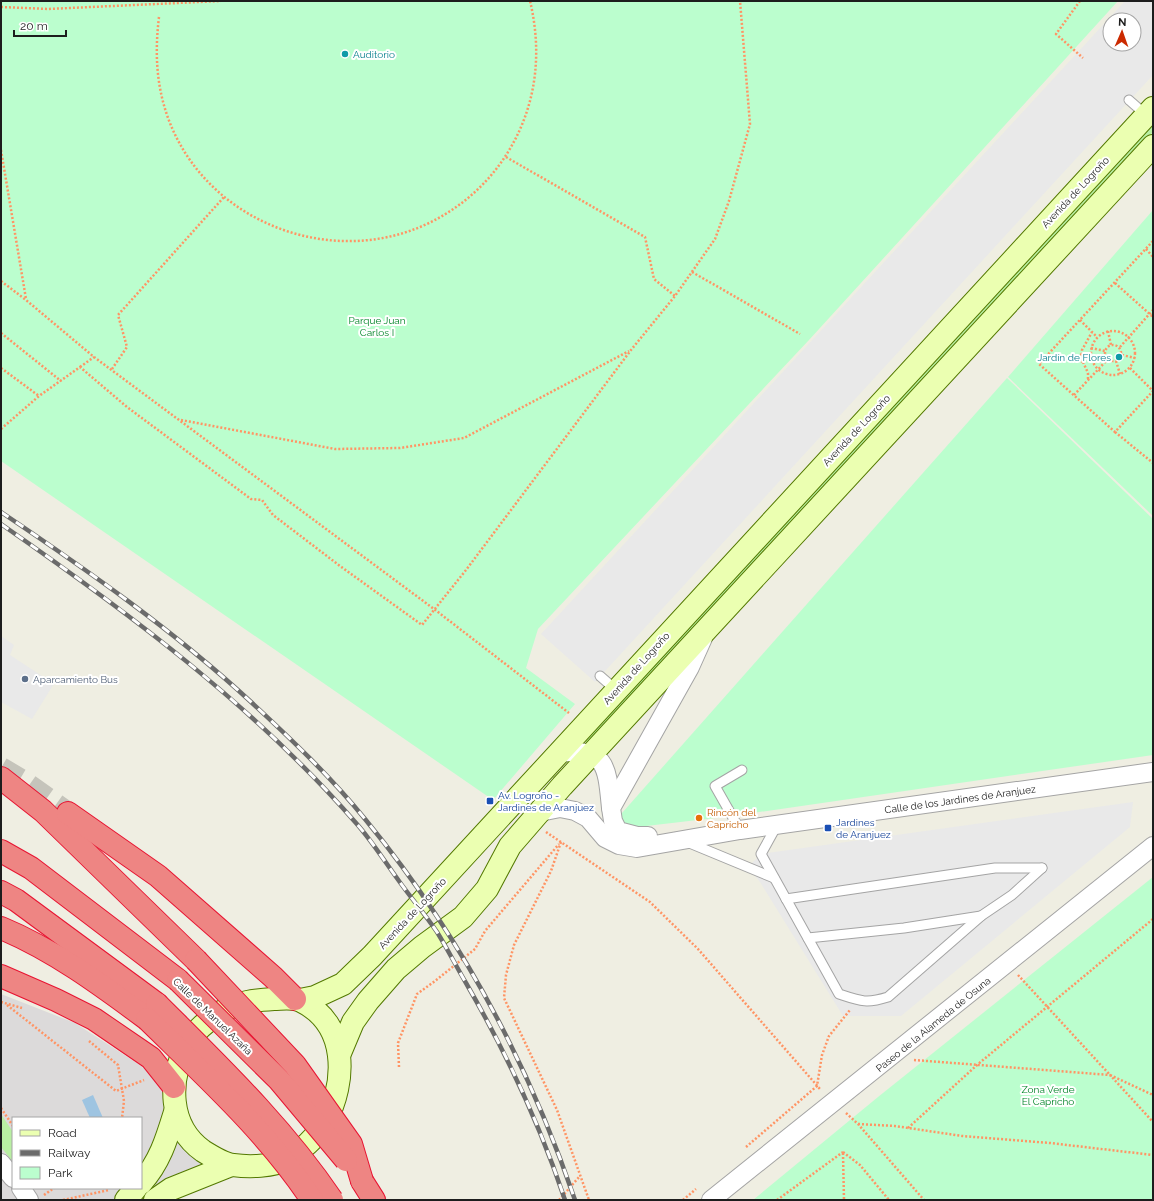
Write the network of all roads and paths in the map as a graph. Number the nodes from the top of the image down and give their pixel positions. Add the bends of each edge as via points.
1 (221, 1) edge
2 (530, 1) edge
3 (740, 1) edge
4 (1080, 1) edge
5 (1, 6) edge
6 (159, 17) dead end
7 (1084, 58) dead end
8 (1129, 100) dead end
9 (1150, 111) edge
10 (1153, 146) edge
11 (1, 150) edge
12 (506, 157) junction
13 (224, 197) junction
14 (1153, 241) edge
15 (1146, 249) junction
16 (1153, 257) edge
17 (692, 272) junction
18 (1, 282) edge
19 (1115, 283) junction
20 (675, 296) junction
21 (26, 300) junction
22 (1153, 310) edge
23 (1149, 314) junction
24 (1153, 317) edge
25 (1080, 320) junction
26 (1108, 331) junction
27 (1092, 332) junction
28 (1, 334) edge
29 (800, 334) dead end
30 (1097, 337) junction
31 (1129, 337) junction
32 (1111, 344) junction
33 (1120, 347) junction
34 (1091, 348) junction
35 (631, 350) junction
36 (1105, 351) junction
37 (1082, 354) junction
38 (1122, 355) junction
39 (1091, 356) junction
40 (94, 357) junction
41 (1086, 357) junction
42 (1135, 358) junction
43 (1108, 359) junction
44 (1116, 361) junction
45 (1083, 362) junction
46 (80, 367) junction
47 (1, 368) edge
48 (1130, 368) junction
49 (112, 369) junction
50 (1099, 370) junction
51 (1120, 374) junction
52 (61, 381) junction
53 (1088, 381) junction
54 (1074, 395) junction
55 (39, 396) junction
56 (179, 419) junction
57 (1, 429) edge
58 (1115, 432) junction
59 (1153, 463) edge
60 (434, 609) junction
61 (705, 632) junction
62 (600, 676) dead end
63 (616, 690) junction
64 (572, 716) dead end
65 (559, 753) junction
66 (592, 754) junction
67 (742, 770) dead end
68 (1153, 772) edge
69 (1, 778) edge
70 (611, 808) junction
71 (68, 813) tunnel mouth
72 (540, 820) junction
73 (778, 825) junction
74 (731, 831) junction
75 (684, 841) junction
76 (560, 842) junction
77 (1153, 846) edge
78 (1, 851) edge
79 (774, 878) junction
80 (1, 892) edge
81 (786, 899) junction
82 (981, 916) junction
83 (1153, 919) edge
84 (1, 928) edge
85 (808, 938) junction
86 (1017, 975) dead end
87 (1, 976) edge
88 (298, 1000) junction
89 (858, 1000) junction
90 (1, 1002) edge
91 (6, 1004) junction
92 (1047, 1007) junction
93 (26, 1009) dead end
94 (152, 1011) junction
95 (88, 1041) dead end
96 (340, 1053) junction
97 (907, 1059) dead end
98 (977, 1065) junction
99 (400, 1067) dead end
100 (1110, 1075) junction
101 (147, 1079) dead end
102 (818, 1086) junction
103 (123, 1087) junction
104 (174, 1087) junction
105 (824, 1093) dead end
106 (1153, 1095) edge
107 (1, 1108) edge
108 (843, 1110) dead end
109 (175, 1112) junction
110 (122, 1117) edge
111 (1153, 1122) edge
112 (12, 1124) edge
113 (858, 1124) junction
114 (908, 1128) junction
115 (744, 1149) dead end
116 (843, 1152) junction
117 (1153, 1155) edge
118 (1, 1163) edge
119 (231, 1165) junction
120 (580, 1176) junction
121 (12, 1177) edge
122 (362, 1181) junction
123 (142, 1182) edge
124 (701, 1185) dead end
125 (23, 1189) edge
126 (52, 1189) edge
127 (134, 1189) edge
128 (119, 1195) edge
129 (37, 1198) edge
130 (62, 1200) edge
131 (155, 1200) edge
132 (312, 1200) edge
133 (332, 1200) edge
134 (374, 1200) edge
135 (558, 1200) edge
136 (589, 1200) edge
137 (683, 1200) edge
138 (711, 1200) edge
139 (777, 1200) edge
140 (844, 1200) edge
141 (889, 1200) edge
142 (924, 1200) edge

1 - 5 path via 48,9
2 - 12 path via 536,40 533,93 517,137
3 - 17 path via 750,124 729,201 715,239
4 - 7 path via 1056,34
6 - 13 path via 157,73 166,114 195,168
8 - 9 lane
9 - 63 main road, Avenida de Logroño
10 - 61 main road
11 - 21 path
12 - 13 path via 476,192 458,206 418,228 374,240 343,242 305,238 262,222
12 - 20 path via 645,237 654,279
13 - 49 path via 118,315 127,347
14 - 15 path
15 - 16 path
15 - 19 path
17 - 20 path
17 - 29 path
18 - 21 path
19 - 23 path
19 - 25 path
20 - 35 path
21 - 40 path
22 - 23 path
23 - 24 path
23 - 31 path
25 - 27 path
25 - 54 path via 1039,364
26 - 30 path
26 - 31 path via 1120,331
26 - 32 path
27 - 30 path
27 - 37 path
28 - 52 path
30 - 34 path
31 - 33 path
31 - 42 path via 1134,343
32 - 33 path
32 - 36 path
33 - 38 path
34 - 36 path
34 - 39 path
35 - 56 path via 464,438 400,448 335,449
35 - 60 path
36 - 43 path
37 - 41 path
37 - 45 path via 1078,356 1078,360
38 - 42 path
38 - 44 path
39 - 41 path
39 - 50 path
40 - 46 path
40 - 49 path
41 - 45 path
42 - 48 path
43 - 44 path
43 - 50 path
44 - 51 path
45 - 53 path via 1088,373
46 - 52 path
46 - 60 path via 127,407 251,499 262,500 273,515 422,626
47 - 55 path
48 - 51 path
48 - 58 path via 1153,390
49 - 56 path
50 - 51 path via 1112,375
50 - 53 path
52 - 55 path
53 - 54 path
54 - 58 path
55 - 57 path
56 - 60 path
58 - 59 path
60 - 64 path
61 - 66 main road
61 - 70 street via 690,667
62 - 63 lane
63 - 65 main road, Avenida de Logroño
65 - 66 street via 578,751
65 - 88 main road, Avenida de Logroño via 343,984 315,997
66 - 70 street via 602,761 609,783
66 - 72 main road
67 - 74 lane via 715,786
68 - 73 street, Calle de los Jardines de Aranjuez
69 - 122 highway, bridge via 43,811 196,960 295,1066 351,1144
70 - 74 street via 618,831 627,835
71 - 88 highway via 158,876
72 - 75 street, Calle de los Jardines de Aranjuez via 560,808 575,811 588,818 605,838 619,845 637,848
72 - 76 path
72 - 96 main road via 510,846 487,888 463,917 396,969 368,1000 353,1022
73 - 74 street, Calle de los Jardines de Aranjuez
73 - 79 lane via 761,854
74 - 75 street, Calle de los Jardines de Aranjuez
75 - 79 lane
76 - 99 path via 485,931 475,949 417,994 398,1043
76 - 102 path via 650,902 698,949
76 - 120 path via 551,871 514,945 506,975 504,998 556,1110
77 - 138 street, Paseo de la Alameda de Osuna
78 - 122 highway, Calle de Manuel Azaña, bridge via 31,868 178,980 279,1080
79 - 81 lane
80 - 94 highway via 16,900
81 - 82 lane via 995,868 1042,868 1012,895
81 - 85 lane
82 - 85 lane via 904,928
82 - 89 lane via 888,997 872,1002
83 - 92 path
84 - 94 highway via 26,938
85 - 89 lane via 839,994
86 - 92 path
87 - 104 highway via 94,1020 151,1058
88 - 96 main road via 325,1018
88 - 104 main road, Avenida de Logroño via 252,1000 223,1011 202,1026 187,1044
89 - 102 path via 829,1036 822,1055
90 - 91 path
91 - 93 path
91 - 103 path via 116,1091
92 - 98 path
92 - 100 path
94 - 132 highway, bridge via 243,1113
94 - 133 highway, bridge via 255,1101
95 - 103 path via 118,1065
96 - 119 main road via 340,1079 334,1099 325,1122 308,1144 285,1160 254,1167
97 - 98 path
98 - 100 path
98 - 114 path
100 - 106 path
100 - 111 path
101 - 103 path
102 - 105 path
102 - 115 path
103 - 110 path
104 - 109 main road, Avenida de Logroño
107 - 112 path
108 - 113 path
109 - 119 main road via 194,1144
109 - 123 main road via 167,1140 156,1164
113 - 114 path
113 - 142 path
114 - 117 path via 962,1136
116 - 139 path
116 - 140 path
116 - 141 path via 860,1165
118 - 121 street
119 - 131 main road via 171,1189
120 - 135 path
120 - 136 path
122 - 134 highway, Calle de Manuel Azaña
124 - 137 path
125 - 129 street
126 - 129 path
127 - 128 main road
128 - 130 path

